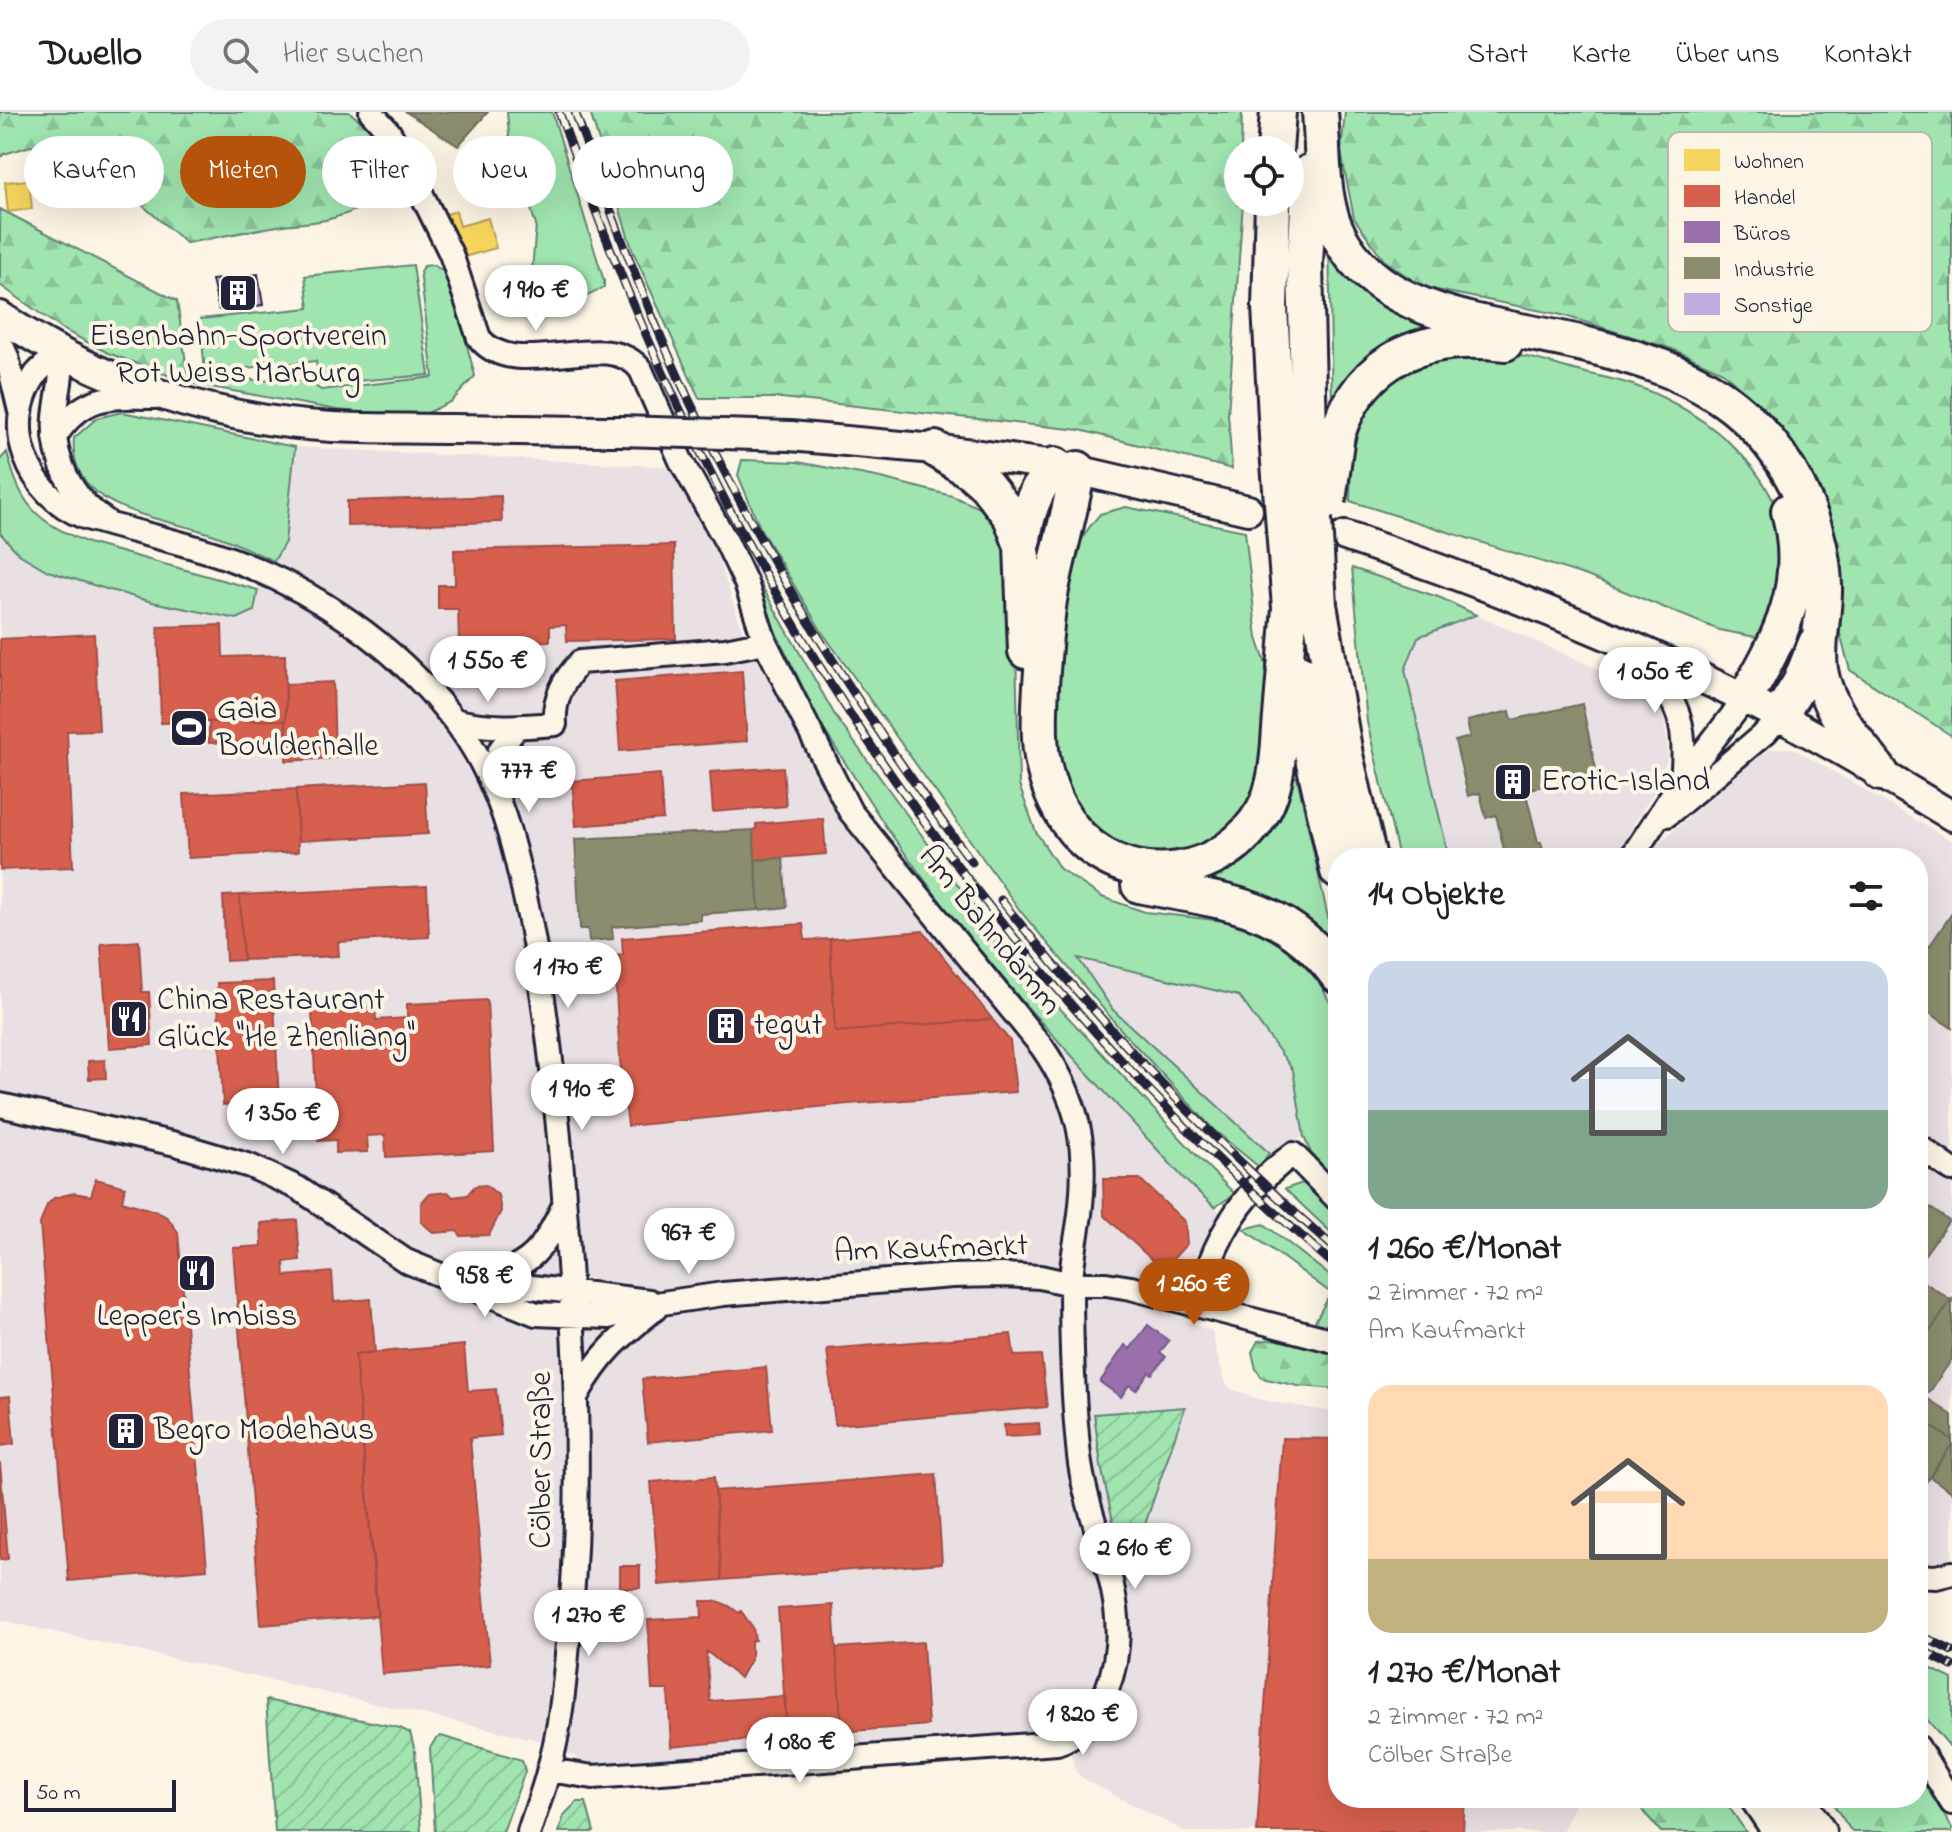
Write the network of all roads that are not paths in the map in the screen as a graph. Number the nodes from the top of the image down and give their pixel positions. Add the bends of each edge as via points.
1 (371, 112) edge
2 (1278, 112) edge
3 (1318, 112) edge
4 (1276, 136) edge
5 (1273, 216) edge
6 (0, 316) edge
7 (0, 341) edge
8 (61, 354) junction
9 (167, 397) junction
10 (20, 412) junction
11 (1308, 434) junction
12 (55, 437) junction
13 (935, 449) junction
14 (1066, 467) junction
15 (1248, 510) dead end
16 (127, 531) junction
17 (1345, 536) dead end
18 (1022, 546) junction
19 (1309, 598) junction
20 (1819, 635) junction
21 (765, 642) junction
22 (1639, 650) junction
23 (1745, 699) junction
24 (1779, 717) junction
25 (454, 720) junction
26 (516, 728) junction
27 (1881, 773) junction
28 (1682, 780) junction
29 (493, 787) junction
30 (1952, 816) edge
31 (1648, 831) junction
32 (1333, 848) edge
33 (1367, 848) edge
34 (1637, 848) edge
35 (1328, 964) edge
36 (0, 1105) edge
37 (1928, 1153) edge
38 (1952, 1170) edge
39 (1328, 1190) edge
40 (564, 1204) junction
41 (1071, 1284) junction
42 (463, 1285) junction
43 (572, 1291) junction
44 (662, 1303) junction
45 (1196, 1304) junction
46 (573, 1316) junction
47 (1328, 1339) edge
48 (575, 1399) junction
49 (1952, 1573) edge
50 (1928, 1577) edge
51 (1928, 1763) edge
52 (549, 1770) junction
53 (1952, 1803) edge
54 (1765, 1808) edge
55 (1802, 1808) edge
56 (529, 1832) edge
57 (1781, 1832) edge
58 (1818, 1832) edge

1 - 21 street, Am Bahndamm via 402,154 451,254 479,338 488,349 521,357 609,354 636,363 746,583
2 - 4 highway
3 - 11 highway via 1305,264
3 - 20 highway via 1332,219 1350,254 1376,280 1404,298 1449,314 1581,343 1666,369 1713,392 1753,425 1786,465 1808,511 1824,585
5 - 11 highway via 1270,307
6 - 8 main road
7 - 10 street
8 - 9 main road
8 - 10 street, Cölber Straße via 37,373
8 - 12 street, Cölber Straße
9 - 12 street via 102,398 71,416
9 - 13 main road, bridge via 331,427 790,436
10 - 16 street, Cölber Straße via 23,456 46,494 70,512
11 - 19 highway, bridge
11 - 19 highway, bridge
11 - 23 highway via 1351,401 1374,373 1404,353 1439,342 1491,341 1587,358 1662,381 1706,404 1743,435 1771,472 1783,492 1794,536 1795,582 1788,615
12 - 16 street, Cölber Straße via 62,468 77,495 100,517
13 - 14 main road
13 - 18 highway via 986,485 1011,517
14 - 15 main road
14 - 18 highway via 1044,477 1030,505
14 - 19 highway via 1044,639 1039,735 1060,810 1096,851 1147,871 1184,869 1218,857 1256,823 1275,777
16 - 25 street, Cölber Straße via 224,557 319,599 407,668
17 - 22 main road via 1469,578
18 - 35 highway via 1029,733 1040,796 1055,827 1078,853 1115,877 1237,904 1278,920
19 - 32 highway via 1304,717
19 - 33 highway
20 - 24 highway
20 - 27 highway via 1820,671 1835,710
21 - 26 street via 580,662 561,690 555,724
21 - 41 street, Am Bahndamm via 850,811 1042,1047 1072,1098 1082,1165
22 - 23 main road
22 - 28 street via 1682,722
23 - 24 main road
23 - 28 street
24 - 27 main road
24 - 31 street
25 - 26 street
25 - 29 street, Cölber Straße
26 - 29 street via 500,750
27 - 30 main road
28 - 31 street
29 - 40 street, Cölber Straße via 518,859 538,961
31 - 34 street
36 - 42 street, Am Kaufmarkt via 250,1166 298,1188 406,1261
37 - 38 street
39 - 45 street via 1293,1154 1269,1172 1243,1200 1222,1236
40 - 42 street via 543,1247 525,1263
40 - 43 street, Cölber Straße
41 - 44 street, Am Kaufmarkt via 1040,1277 952,1276
41 - 45 street, Am Kaufmarkt via 1106,1284
41 - 52 street, Am Bahndamm via 1080,1464 1117,1614 1118,1645 1106,1693 1085,1726 1057,1743 593,1777
42 - 43 street, Am Kaufmarkt
42 - 46 street, Am Kaufmarkt via 536,1314
43 - 44 street, Am Kaufmarkt
43 - 46 street, Cölber Straße
44 - 46 street, Am Kaufmarkt via 608,1317
44 - 48 street via 611,1345
45 - 47 street, Am Kaufmarkt
46 - 48 street, Cölber Straße
48 - 52 street, Cölber Straße via 569,1632
49 - 50 street
51 - 53 street
52 - 56 street, Cölber Straße
54 - 57 highway
55 - 58 highway

